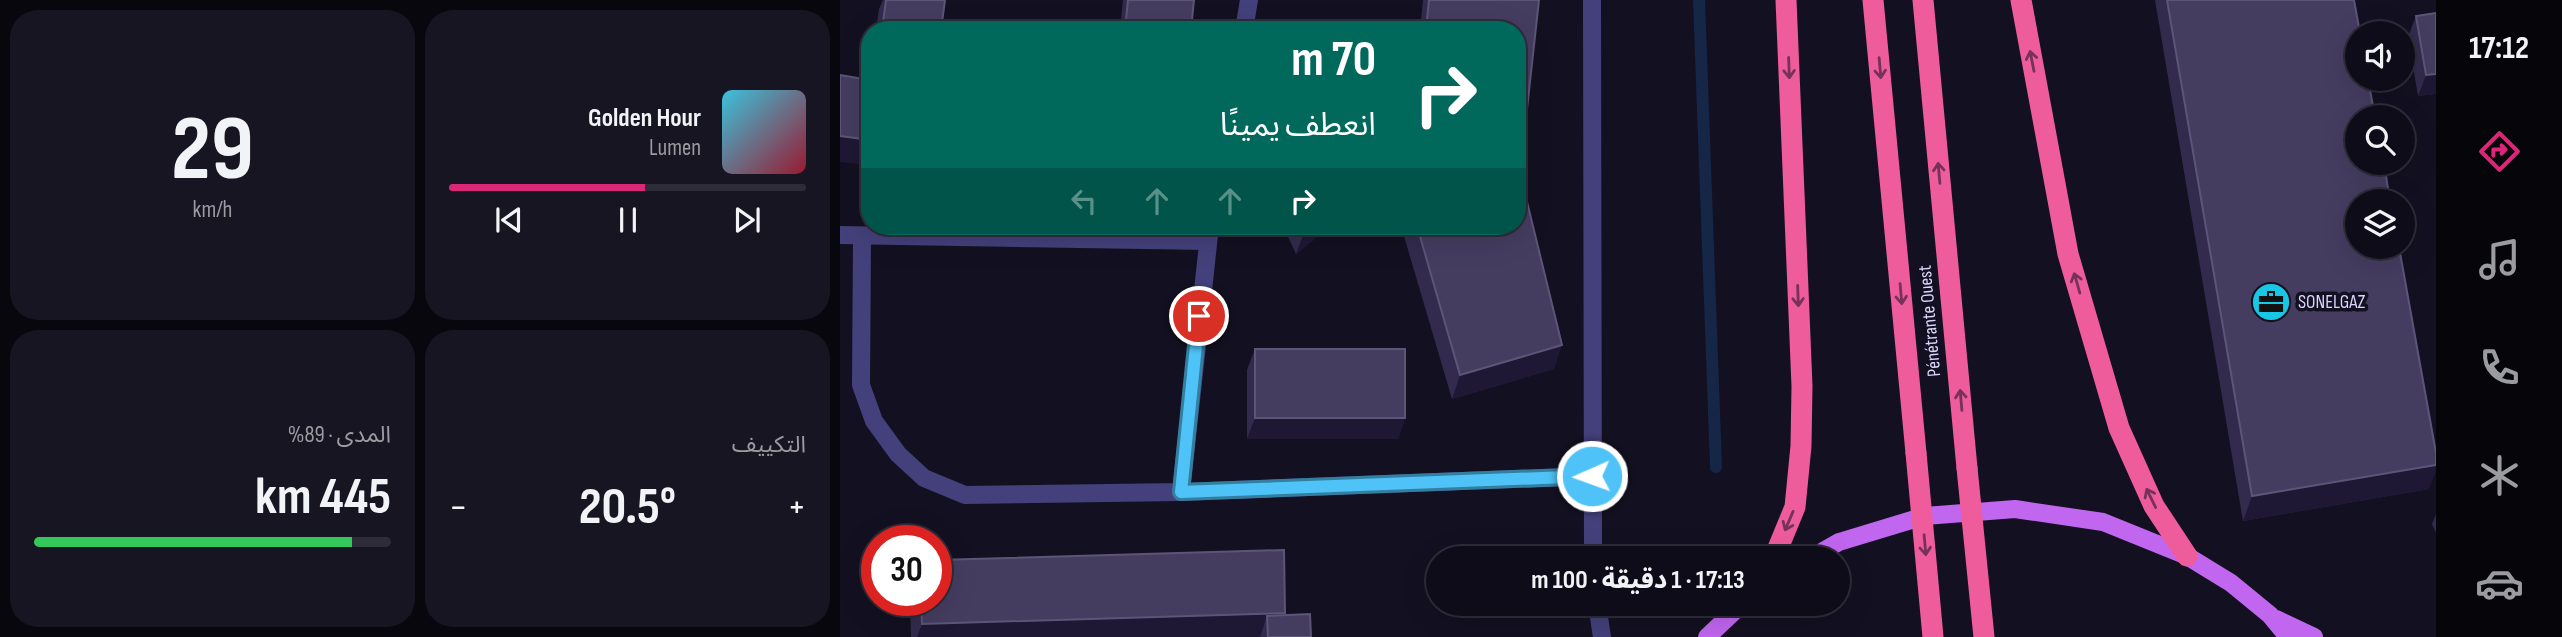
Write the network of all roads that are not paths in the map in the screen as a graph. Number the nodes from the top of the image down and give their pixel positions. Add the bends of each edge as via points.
1 (1249, 0) edge
2 (1592, 0) edge
3 (1786, 0) edge
4 (1873, 0) edge
5 (1923, 0) edge
6 (2021, 0) edge
7 (1246, 21) edge
8 (1035, 235) edge
9 (1208, 235) edge
10 (840, 236) edge
11 (862, 237) junction
12 (1592, 476) junction
13 (1181, 492) junction
14 (1593, 546) edge
15 (1779, 546) edge
16 (1832, 546) edge
17 (2187, 556) junction
18 (2270, 615) junction
19 (1599, 616) edge
20 (1729, 616) edge
21 (1602, 637) edge
22 (1707, 637) edge
23 (1933, 637) edge
24 (1984, 637) edge
25 (2288, 637) edge
26 (2314, 637) edge

1 - 7 street
2 - 12 street
3 -> 15 highway via 1802,386 1795,508
4 -> 23 highway, Pénétrante Ouest, bridge
24 -> 5 highway, Pénétrante Ouest, bridge
17 -> 6 highway via 2154,506 2119,428 2068,254
8 - 11 street
9 - 13 street
10 - 11 street
11 - 13 street via 861,385 874,421 898,454 924,478 965,495
12 - 13 street
12 - 14 street
16 - 17 main road via 1925,516 2015,509 2103,522
17 - 18 main road
18 - 25 main road
18 - 26 main road
19 - 21 street
20 - 22 main road

